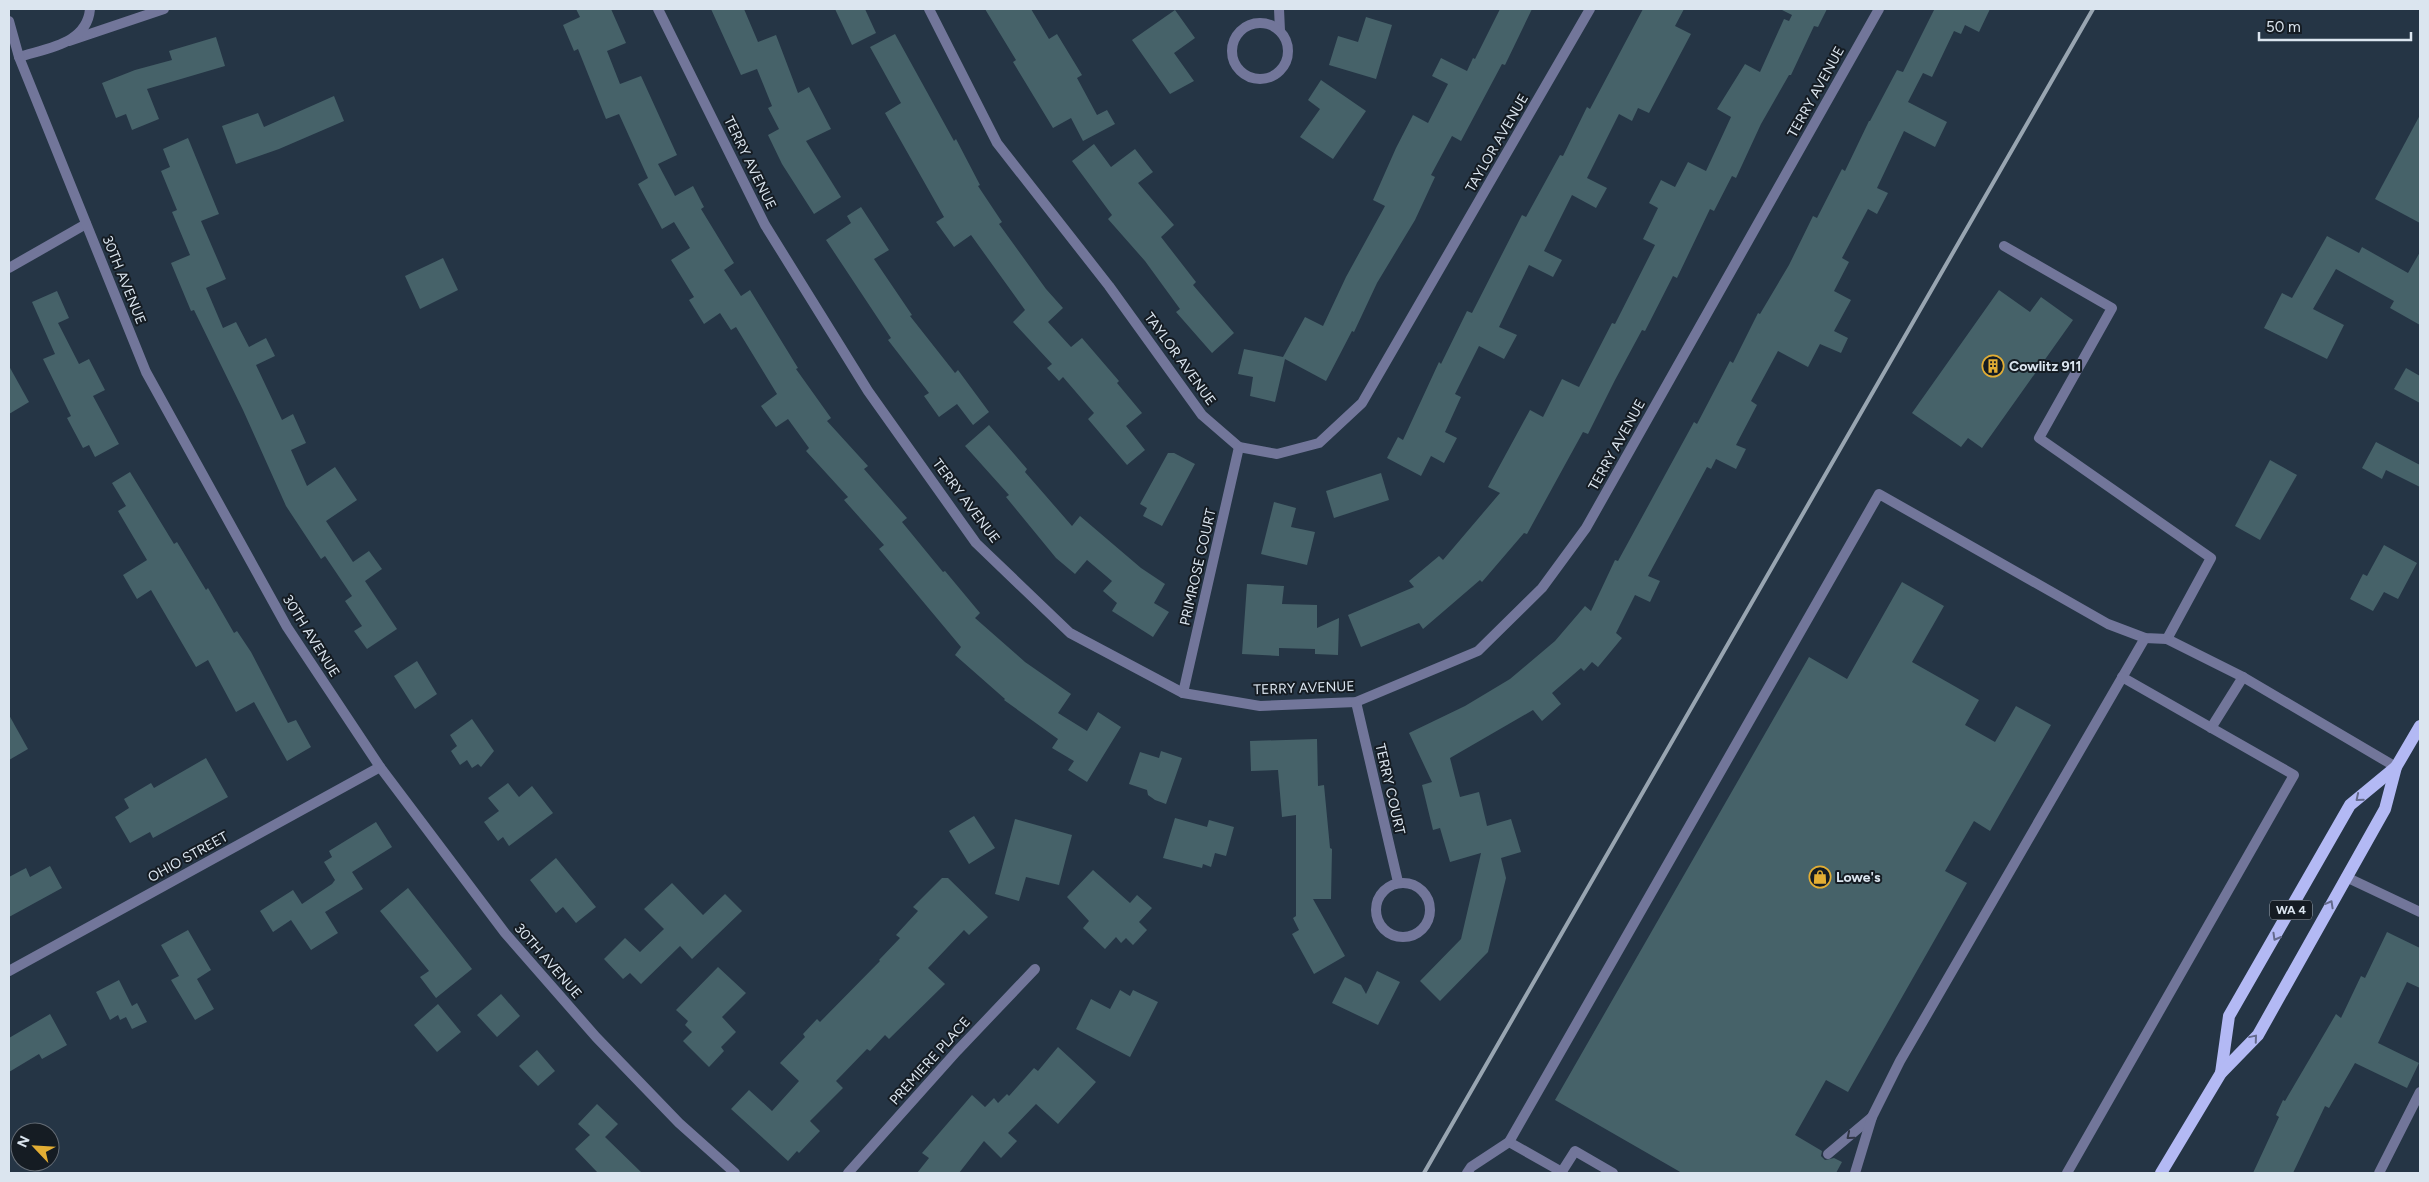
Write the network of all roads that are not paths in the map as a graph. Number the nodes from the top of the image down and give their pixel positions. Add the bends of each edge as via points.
1 (90, 9) edge
2 (164, 9) edge
3 (658, 9) edge
4 (929, 9) edge
5 (1279, 9) edge
6 (1590, 9) edge
7 (1878, 9) edge
8 (9, 21) edge
9 (1280, 31) junction
10 (69, 41) junction
11 (19, 57) junction
12 (86, 224) junction
13 (2004, 246) dead end
14 (9, 268) edge
15 (1239, 447) junction
16 (2145, 638) junction
17 (2167, 639) junction
18 (2122, 677) junction
19 (2243, 677) junction
20 (1183, 693) junction
21 (1356, 702) junction
22 (2420, 726) edge
23 (2211, 728) junction
24 (380, 767) junction
25 (2396, 767) junction
26 (2346, 877) junction
27 (1398, 882) junction
28 (2420, 912) edge
29 (1035, 969) dead end
30 (9, 971) edge
31 (2221, 1073) junction
32 (2420, 1092) edge
33 (1872, 1117) junction
34 (1509, 1142) junction
35 (1828, 1154) dead end
36 (1562, 1172) edge
37 (734, 1173) edge
38 (848, 1173) edge
39 (1467, 1173) edge
40 (1612, 1173) edge
41 (1855, 1173) edge
42 (2067, 1173) edge
43 (2161, 1173) edge
44 (2378, 1173) edge

1 - 10 street via 90,17 83,30
2 - 10 street
3 - 20 street, TERRY AVENUE via 765,225 868,391 976,543 1070,633
4 - 15 street, TAYLOR AVENUE via 997,144 1109,286 1202,415
5 - 9 street
6 - 15 street, TAYLOR AVENUE via 1362,403 1319,443 1277,454
7 - 21 street, TERRY AVENUE via 1586,528 1542,588 1478,651
8 - 11 street, 30TH AVENUE
9 - 9 street via 1259,23 1240,31 1231,51 1240,72 1260,80 1280,71 1288,51
10 - 11 street
11 - 12 street, 30TH AVENUE
12 - 14 street
12 - 24 street, 30TH AVENUE via 146,372 287,627
13 - 17 street via 2112,308 2039,438 2210,558
15 - 20 street, PRIMROSE COURT
16 - 17 street
16 - 18 street
16 - 34 street via 2108,624 1880,494
17 - 19 street
18 - 23 street
18 - 33 street via 1905,1053
19 - 23 street
19 - 25 street
20 - 21 street, TERRY AVENUE via 1260,706
21 - 27 street, TERRY COURT
22 - 25 main road, WA 4
23 - 42 street via 2294,775
24 - 30 street, OHIO STREET
24 - 37 street, 30TH AVENUE via 505,933 609,1050 679,1123
25 - 26 main road, WA 4 via 2385,809
25 -> 31 main road, WA 4 via 2350,805 2229,1016
26 - 28 street
31 -> 26 main road, WA 4 via 2258,1035
27 - 27 street via 1380,894 1376,915 1387,932 1397,937 1408,937 1426,925 1430,904 1418,887
29 - 38 street, PREMIERE PLACE
31 - 43 main road, WA 4
32 - 44 street
33 -> 35 street
33 - 41 street
34 - 36 street
34 - 39 street
36 - 40 street via 1575,1151

